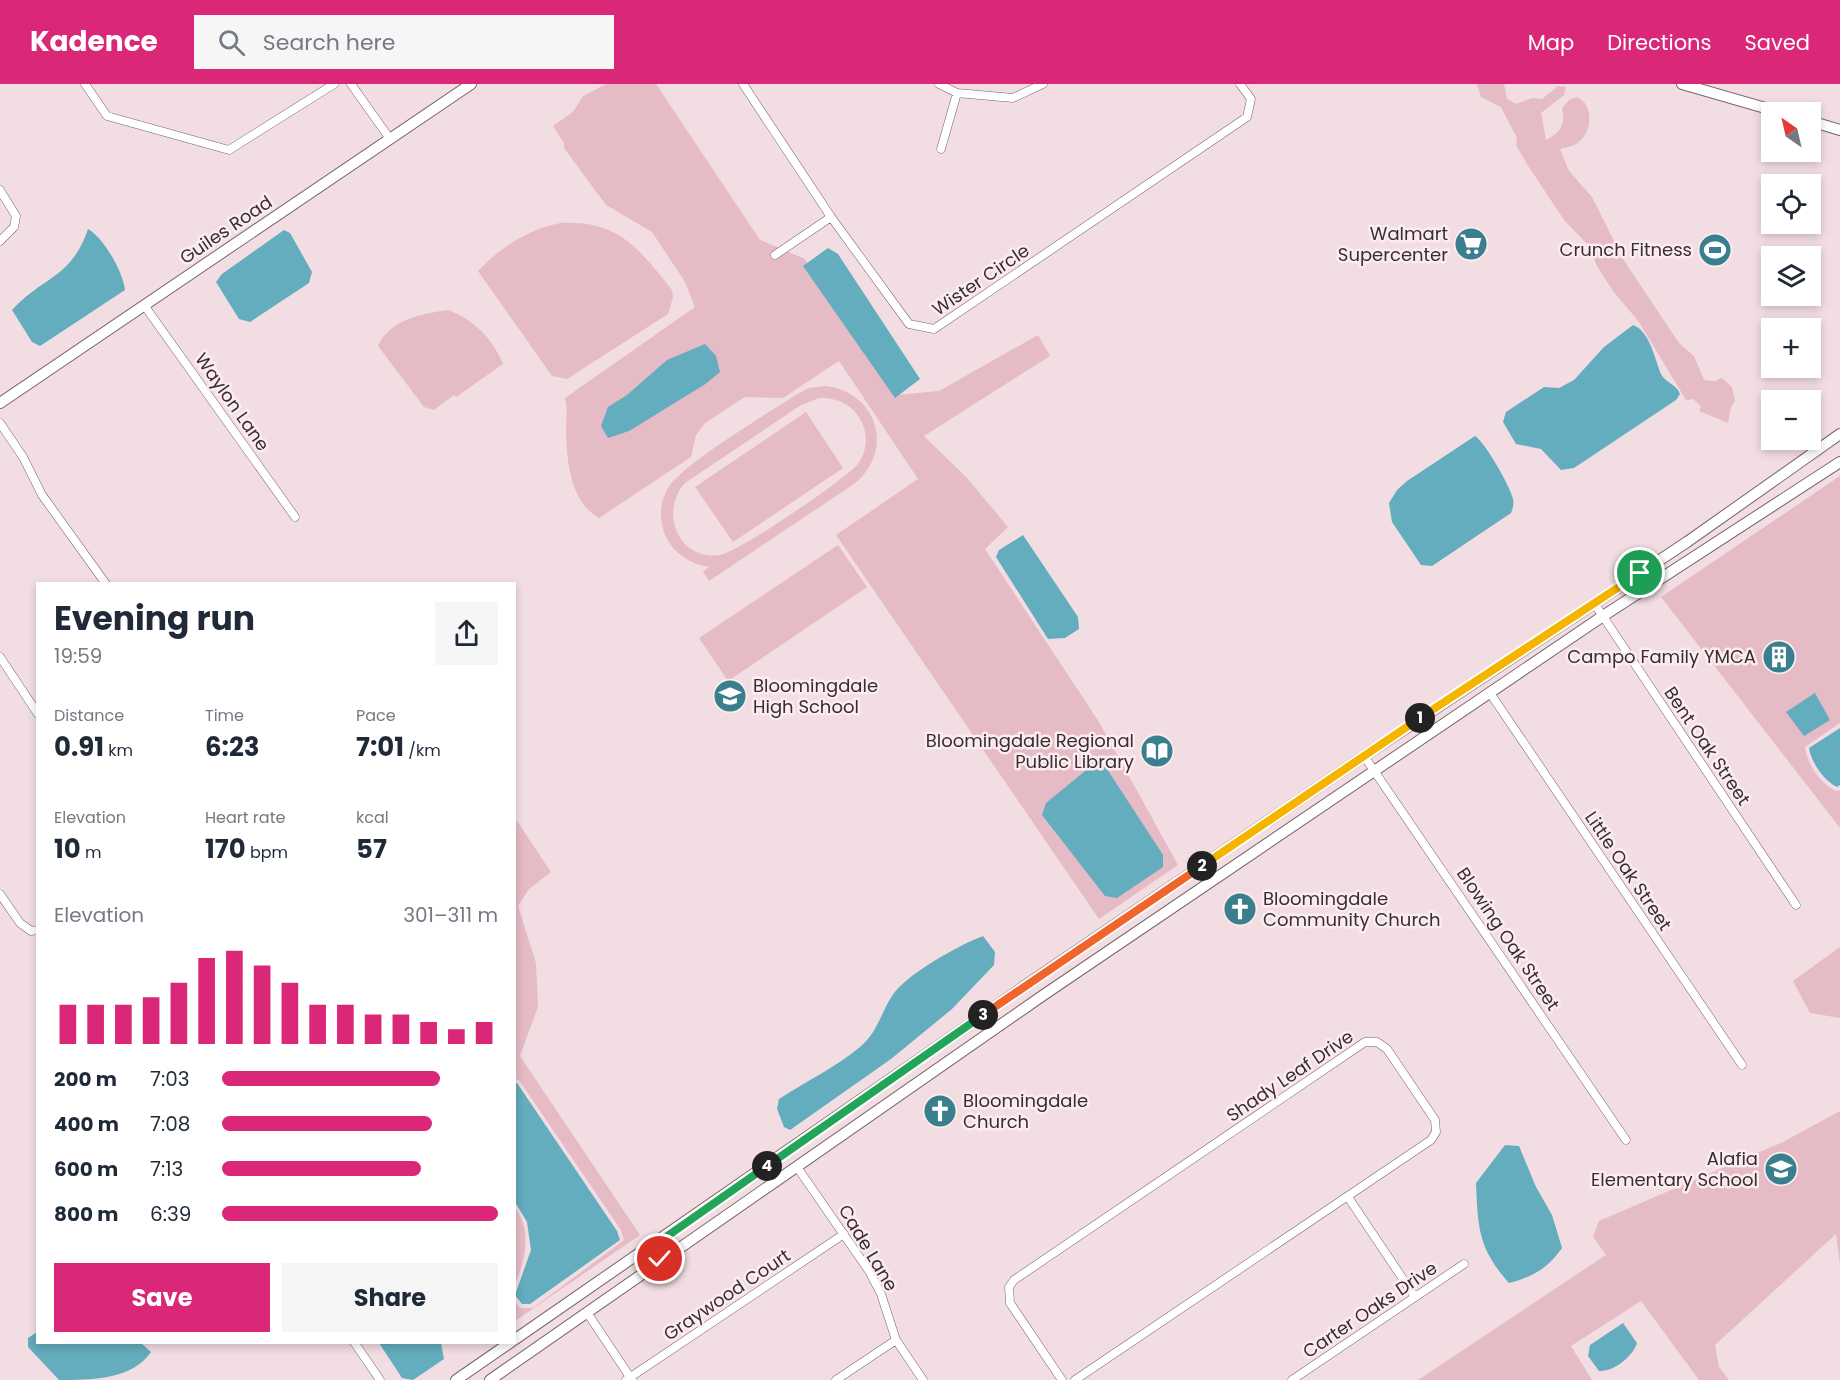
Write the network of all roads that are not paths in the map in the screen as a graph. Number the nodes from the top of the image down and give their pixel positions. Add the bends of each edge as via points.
1 (85, 84) edge
2 (334, 84) edge
3 (351, 84) edge
4 (471, 84) edge
5 (743, 84) edge
6 (939, 84) edge
7 (1043, 84) edge
8 (1240, 84) edge
9 (1682, 84) edge
10 (957, 93) junction
11 (1761, 107) edge
12 (1821, 125) edge
13 (1840, 130) edge
14 (390, 139) junction
15 (941, 149) dead end
16 (0, 190) edge
17 (831, 217) junction
18 (0, 241) edge
19 (775, 255) dead end
20 (144, 305) junction
21 (0, 403) edge
22 (0, 423) edge
23 (1838, 439) edge
24 (1840, 462) edge
25 (295, 517) dead end
26 (105, 582) edge
27 (1594, 603) junction
28 (1603, 616) junction
29 (0, 657) edge
30 (1490, 693) junction
31 (36, 711) edge
32 (1364, 756) junction
33 (1375, 771) junction
34 (0, 894) edge
35 (1796, 905) dead end
36 (36, 930) edge
37 (1035, 980) junction
38 (1045, 994) junction
39 (1742, 1065) dead end
40 (1626, 1140) dead end
41 (787, 1152) junction
42 (797, 1167) junction
43 (1348, 1197) junction
44 (844, 1234) junction
45 (656, 1244) junction
46 (659, 1264) junction
47 (1464, 1264) dead end
48 (1415, 1297) junction
49 (588, 1314) junction
50 (516, 1339) edge
51 (896, 1340) junction
52 (355, 1344) edge
53 (508, 1344) edge
54 (629, 1379) edge
55 (380, 1380) edge
56 (456, 1380) edge
57 (490, 1380) edge
58 (836, 1380) edge
59 (923, 1380) edge
60 (1062, 1380) edge
61 (1076, 1380) edge
62 (1292, 1380) edge

1 - 2 street via 107,116 229,150
3 - 14 street
4 - 14 main road, Guiles Road
5 - 17 street, Wister Circle
6 - 10 street
7 - 10 street via 1013,98
8 - 17 street, Wister Circle via 1251,99 1247,117 934,329 909,324
9 - 11 main road
10 - 15 street
12 - 13 main road
14 - 20 main road, Guiles Road
16 - 18 street via 16,216 14,227
17 - 19 street
20 - 21 main road, Guiles Road
20 - 25 street, Waylon Lane
22 - 26 street via 42,495
23 - 27 main road
24 - 28 main road
27 - 28 street, Bent Oak Street
27 - 32 main road
28 - 30 main road
28 - 35 street, Bent Oak Street
29 - 31 street
30 - 33 main road
30 - 39 street, Little Oak Street
32 - 33 street, Blowing Oak Street
32 - 37 main road
33 - 38 main road
33 - 40 street, Blowing Oak Street
34 - 36 street via 20,923
37 - 38 main road
37 - 41 main road
38 - 42 main road
41 - 42 main road
41 - 45 main road
42 - 44 street, Cade Lane
42 - 46 main road
43 - 48 street
43 - 60 street, Shady Leaf Drive via 1431,1140 1436,1132 1435,1120 1387,1049 1377,1042 1365,1042 1014,1280 1009,1287 1010,1303
43 - 61 street, Shady Leaf Drive
44 - 51 street, Cade Lane via 881,1294
44 - 54 street, Graywood Court
45 - 46 main road
45 - 50 main road
46 - 49 main road
47 - 48 street, Carter Oaks Drive
48 - 62 street, Carter Oaks Drive
49 - 54 street
49 - 57 main road
51 - 58 street
51 - 59 street, Cade Lane
52 - 55 street
53 - 56 main road

